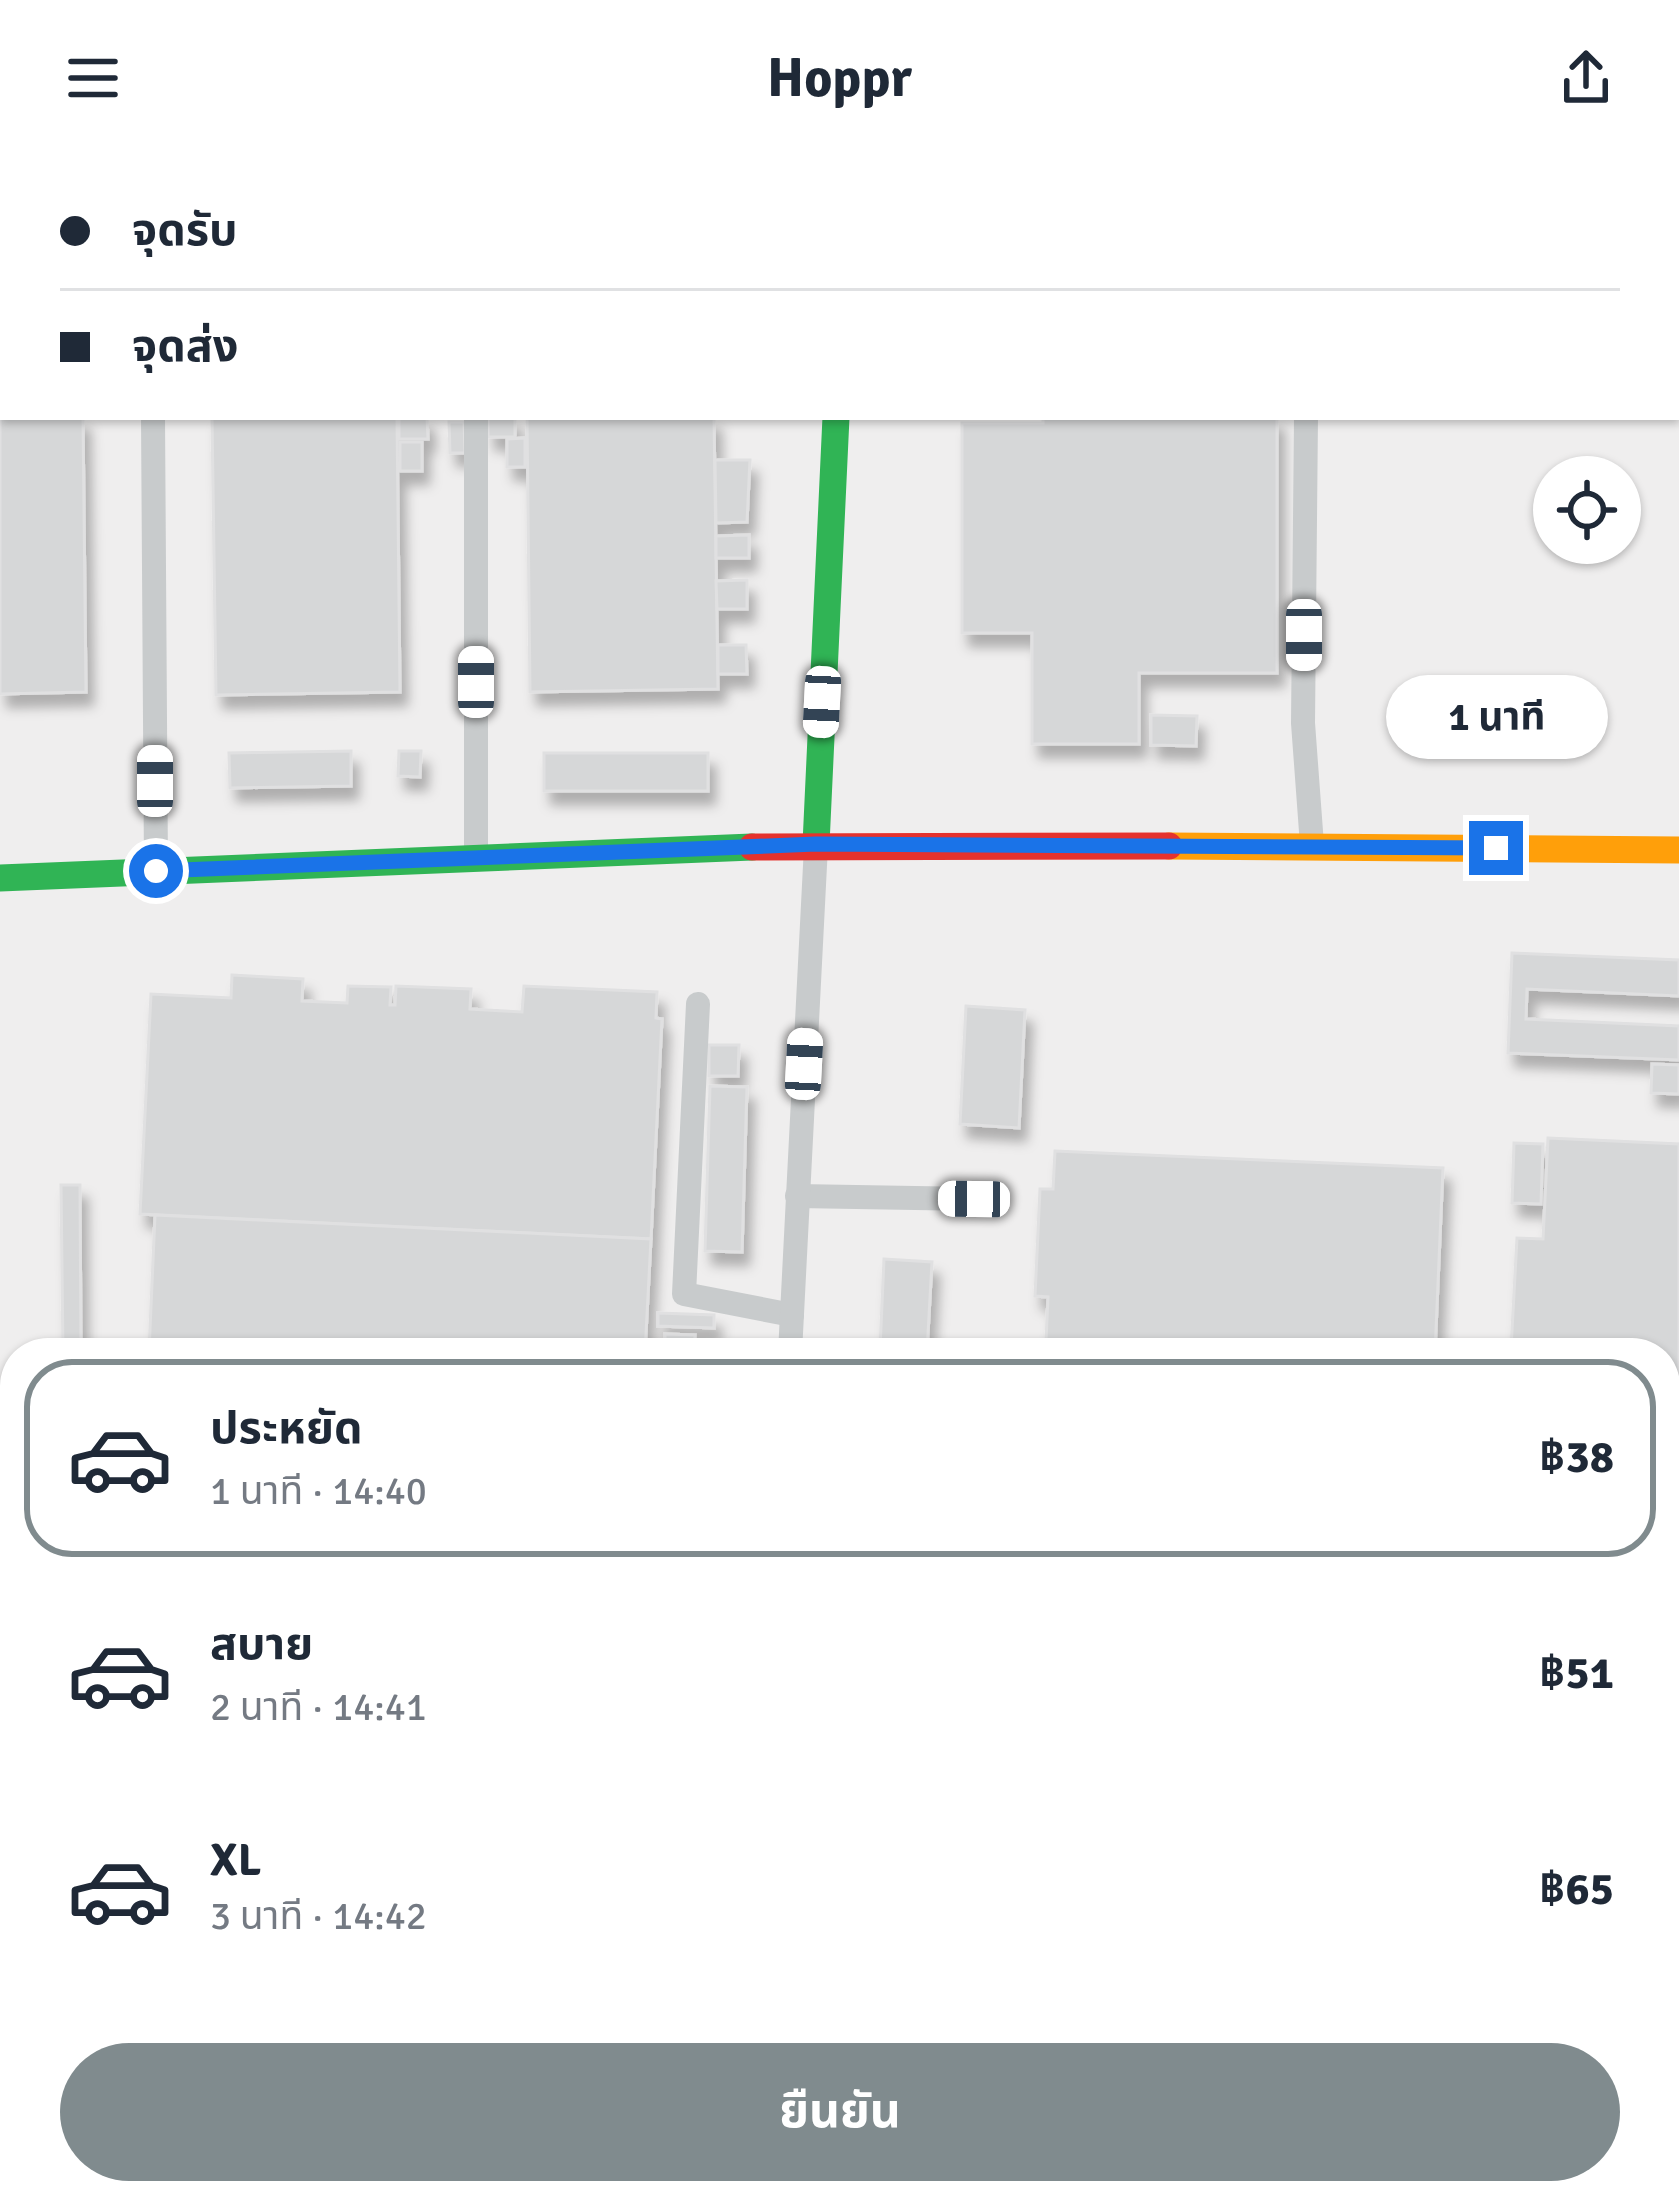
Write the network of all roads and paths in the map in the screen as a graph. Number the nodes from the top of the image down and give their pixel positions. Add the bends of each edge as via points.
1 (153, 420) edge
2 (476, 420) edge
3 (836, 420) edge
4 (1306, 420) edge
5 (816, 844) junction
6 (1312, 847) junction
7 (1679, 850) edge
8 (476, 858) junction
9 (156, 871) junction
10 (0, 878) edge
11 (698, 1004) dead end
12 (797, 1196) junction
13 (974, 1199) dead end
14 (791, 1316) junction
15 (790, 1338) edge

1 - 9 lane
2 - 8 lane
3 - 5 street
4 - 6 lane via 1303,723
5 - 6 street
5 - 8 street
5 - 12 lane
6 - 7 street
8 - 9 street
9 - 10 street
11 - 14 lane via 684,1294
12 - 13 lane
12 - 14 lane
14 - 15 lane

